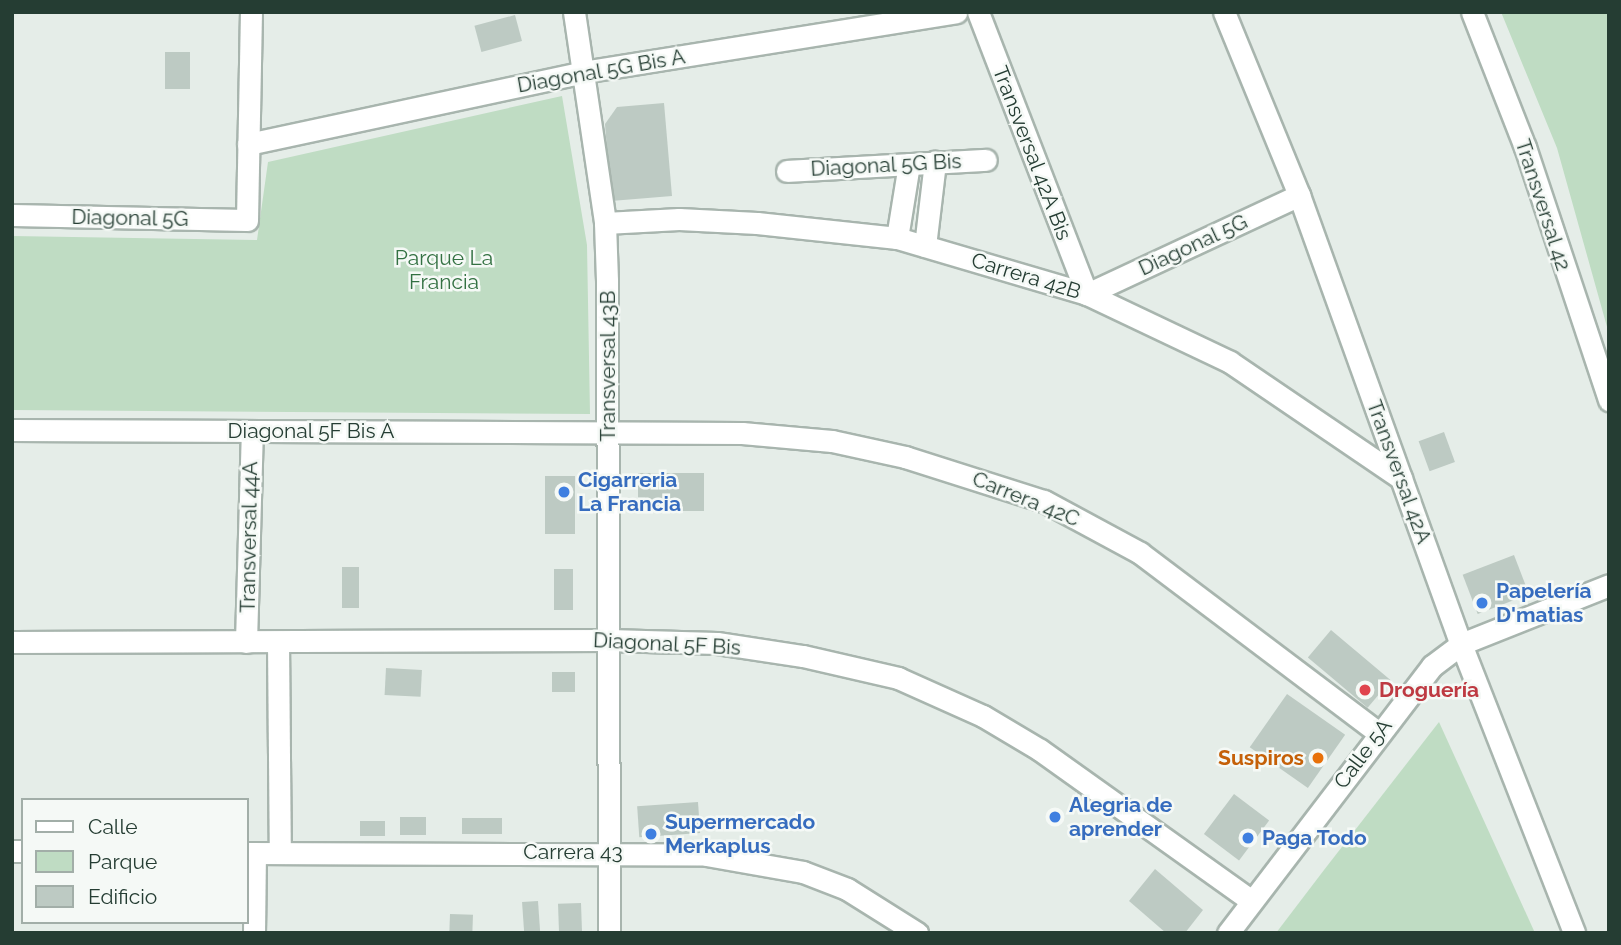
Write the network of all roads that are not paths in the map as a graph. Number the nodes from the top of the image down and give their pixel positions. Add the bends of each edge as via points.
1 (251, 12) edge
2 (574, 12) edge
3 (956, 12) edge
4 (978, 12) edge
5 (1224, 12) edge
6 (1472, 12) edge
7 (583, 72) junction
8 (248, 144) junction
9 (986, 160) dead end
10 (935, 163) junction
11 (909, 164) junction
12 (787, 171) dead end
13 (1299, 195) junction
14 (12, 215) edge
15 (605, 223) junction
16 (897, 238) junction
17 (925, 246) junction
18 (1087, 293) junction
19 (1609, 400) edge
20 (12, 430) edge
21 (609, 430) junction
22 (252, 431) junction
23 (1401, 478) junction
24 (1609, 585) edge
25 (609, 640) junction
26 (12, 642) edge
27 (246, 642) junction
28 (278, 642) junction
29 (1461, 644) junction
30 (1379, 733) junction
31 (280, 852) junction
32 (609, 852) junction
33 (251, 853) edge
34 (1252, 901) junction
35 (254, 933) edge
36 (609, 933) edge
37 (917, 933) edge
38 (1228, 933) edge
39 (1574, 933) edge

1 - 8 street
2 - 7 street, Transversal 43B
3 - 7 street, Diagonal 5G Bis A
4 - 18 street, Transversal 42A Bis
5 - 13 street, Transversal 42A
6 - 19 street, Transversal 42 via 1525,147
7 - 8 street, Diagonal 5G Bis A
7 - 15 street, Transversal 43B
8 - 14 street, Diagonal 5G via 247,220
9 - 10 street, Diagonal 5G Bis
10 - 11 street, Diagonal 5G Bis
10 - 17 street
11 - 12 street, Diagonal 5G Bis
11 - 16 street
13 - 18 street, Diagonal 5G
13 - 23 street, Transversal 42A
15 - 16 street, Carrera 42B via 679,219 757,223
15 - 21 street, Transversal 43B
16 - 17 street, Carrera 42B
17 - 18 street, Carrera 42B
18 - 23 street, Carrera 42B via 1230,362
20 - 22 street, Diagonal 5F Bis A
21 - 22 street, Diagonal 5F Bis A
21 - 25 street, Transversal 43B
21 - 30 street, Carrera 42C via 832,441 905,457 1044,501 1140,552 1184,582
22 - 27 street, Transversal 44A
23 - 29 street, Transversal 42A
24 - 29 street, Calle 5A
25 - 28 street, Diagonal 5F Bis
25 - 32 street, Transversal 43B
25 - 34 street, Diagonal 5F Bis via 717,643 803,656 898,678 983,716 1040,750
26 - 27 street, Diagonal 5F Bis
27 - 28 street, Diagonal 5F Bis
28 - 31 street
29 - 30 street, Calle 5A via 1432,666
29 - 39 street, Transversal 42A
30 - 34 street, Calle 5A
31 - 32 street, Carrera 43
31 - 33 street, Carrera 43
32 - 36 street, Transversal 43B
32 - 37 street, Carrera 43 via 706,855 803,872 847,889
33 - 35 street
34 - 38 street, Calle 5A

